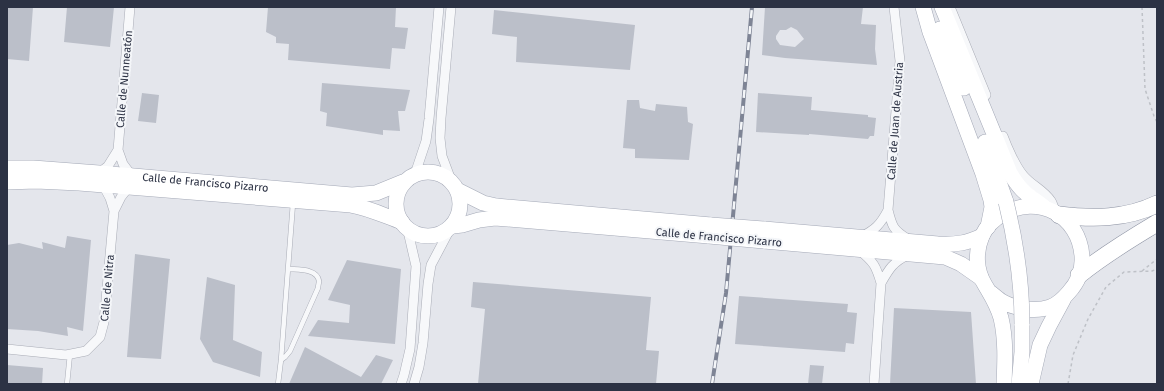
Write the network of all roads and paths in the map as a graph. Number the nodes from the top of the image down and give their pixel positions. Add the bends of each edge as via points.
1 (130, 7) edge
2 (439, 7) edge
3 (451, 7) edge
4 (894, 7) edge
5 (923, 7) edge
6 (933, 7) edge
7 (942, 7) edge
8 (950, 7) edge
9 (1142, 7) edge
10 (1157, 122) edge
11 (118, 150) junction
12 (7, 168) edge
13 (415, 174) junction
14 (101, 179) junction
15 (131, 181) junction
16 (7, 182) edge
17 (403, 182) junction
18 (455, 186) junction
19 (1035, 187) junction
20 (293, 201) junction
21 (1157, 204) edge
22 (1047, 209) junction
23 (888, 210) junction
24 (114, 211) junction
25 (1157, 223) edge
26 (404, 225) junction
27 (451, 228) junction
28 (710, 231) junction
29 (985, 231) junction
30 (858, 243) junction
31 (911, 248) junction
32 (1157, 259) edge
33 (288, 269) junction
34 (1157, 269) edge
35 (1142, 271) junction
36 (1079, 275) junction
37 (981, 278) junction
38 (881, 283) junction
39 (991, 293) junction
40 (1064, 298) junction
41 (7, 349) edge
42 (70, 354) junction
43 (281, 360) junction
44 (67, 384) edge
45 (278, 384) edge
46 (401, 384) edge
47 (414, 384) edge
48 (874, 384) edge
49 (1004, 384) edge
50 (1019, 384) edge
51 (1031, 384) edge
52 (1068, 384) edge

1 - 11 street, Calle de Nunneatón
2 - 13 street via 426,141
3 - 18 street via 440,138 442,156
4 - 23 street, Calle de Juan de Austria via 900,61
5 - 29 main road via 991,200 992,207
6 - 50 main road, bridge via 1006,202 1016,248 1021,295 1022,352
7 - 22 main road via 1010,173 1026,195
8 - 19 street via 1007,146 1022,175
9 - 10 path via 1145,89
11 - 14 street, Calle de Nunneatón
11 - 15 street, Calle de Nunneatón
12 - 14 main road, Calle de Francisco Pizarro via 33,168
13 - 17 main road
13 - 18 main road via 436,173
14 - 15 main road, Calle de Francisco Pizarro
14 - 16 main road, Calle de Francisco Pizarro
14 - 24 street, Calle de Nitra
15 - 17 main road, Calle de Francisco Pizarro via 352,195 376,193
15 - 20 main road, Calle de Francisco Pizarro
15 - 24 street, Calle de Nitra
17 - 26 main road via 398,190 396,208
18 - 27 main road via 461,199 458,217
18 - 28 main road, Calle de Francisco Pizarro via 483,203 496,206
19 - 22 street
19 - 22 street via 1051,201
20 - 26 main road, Calle de Francisco Pizarro via 370,209
20 - 33 lane
21 - 22 highway via 1136,212 1108,217 1084,218
22 - 29 main road via 1024,206 1010,210 998,217
22 - 36 main road via 1072,227 1080,242 1082,259
23 - 30 street via 881,222
23 - 31 street via 897,233
24 - 42 street, Calle de Nitra via 104,322 100,337 86,351
25 - 36 highway via 1114,249
26 - 27 main road via 416,233 434,236
26 - 46 street via 416,266 410,349
27 - 28 main road, Calle de Francisco Pizarro via 495,218
27 - 47 street via 432,265 423,343
28 - 30 main road, Calle de Francisco Pizarro, bridge
29 - 31 main road, Calle de Francisco Pizarro via 969,242
29 - 37 main road via 978,249
30 - 31 main road, Calle de Francisco Pizarro
30 - 38 street via 877,270
31 - 37 main road, Calle de Francisco Pizarro via 945,257 961,264
31 - 38 street via 893,264
32 - 35 path
33 - 43 lane
33 - 43 lane via 308,271 315,274 319,281 290,351
34 - 35 path
35 - 52 path via 1124,272 1106,287 1088,319 1073,355
36 - 40 main road via 1073,288
37 - 39 main road
38 - 48 street
39 - 40 main road via 1004,302 1028,309 1050,307
39 - 49 main road via 1004,332
40 - 51 main road via 1040,345
41 - 42 street, Calle de Nitra
42 - 44 lane
43 - 45 lane

